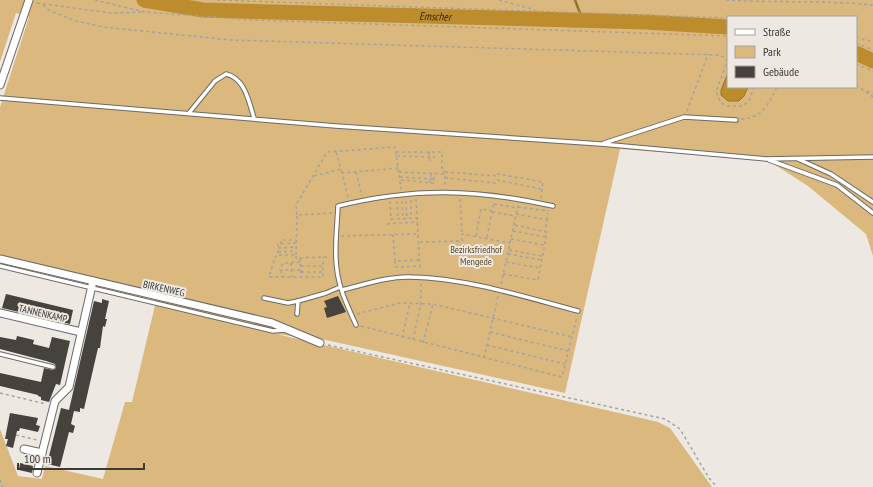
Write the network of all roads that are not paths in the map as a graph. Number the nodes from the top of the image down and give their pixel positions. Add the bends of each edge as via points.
1 (32, 1) edge
2 (0, 85) edge
3 (0, 98) edge
4 (189, 113) junction
5 (254, 118) junction
6 (736, 120) road end
7 (601, 144) junction
8 (873, 157) edge
9 (795, 158) junction
10 (766, 159) junction
11 (873, 202) edge
12 (553, 206) dead end
13 (873, 213) edge
14 (0, 259) edge
15 (0, 266) edge
16 (92, 284) junction
17 (341, 289) junction
18 (264, 298) dead end
19 (298, 301) junction
20 (578, 311) road end
21 (0, 313) edge
22 (297, 314) dead end
23 (356, 325) road end
24 (81, 332) junction
25 (320, 343) road end
26 (0, 354) edge
27 (53, 367) dead end
28 (24, 449) dead end
29 (42, 453) junction
30 (37, 473) dead end

1 - 2 street
3 - 4 lane
4 - 5 lane
4 - 5 lane via 215,81 226,74 240,81
5 - 7 lane
6 - 7 lane via 684,117
7 - 10 lane
8 - 9 lane
9 - 10 lane
9 - 11 lane via 831,174
10 - 13 lane via 838,185
12 - 17 lane via 460,191 404,193 338,206 336,257
14 - 16 street, BIRKENWEG
15 - 16 lane
16 - 24 street
16 - 25 street, BIRKENWEG via 272,323
17 - 19 lane
17 - 20 lane via 409,276 446,280
17 - 23 lane
18 - 19 lane via 288,303
19 - 22 lane
21 - 24 street, TANNENKAMP
24 - 29 street via 69,387 55,400
26 - 27 lane
28 - 29 street
29 - 30 street

